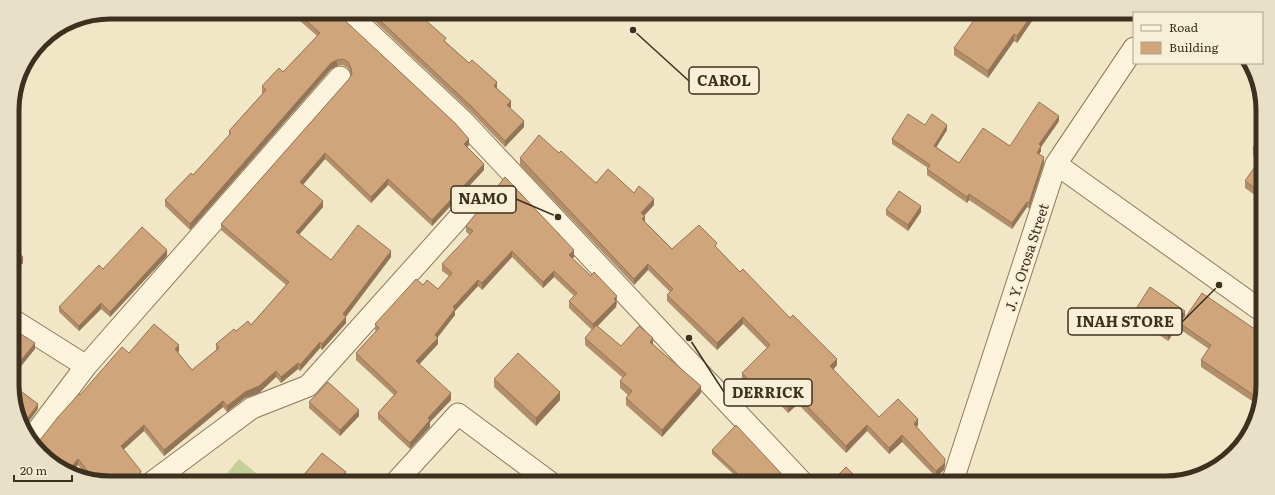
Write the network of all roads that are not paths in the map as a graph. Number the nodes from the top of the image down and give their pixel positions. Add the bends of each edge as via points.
1 (354, 19) edge
2 (1133, 49) edge
3 (340, 77) dead end
4 (1056, 164) junction
5 (472, 203) dead end
6 (1256, 306) edge
7 (19, 324) edge
8 (86, 366) junction
9 (34, 435) edge
10 (160, 476) edge
11 (401, 476) edge
12 (542, 476) edge
13 (796, 476) edge
14 (954, 476) edge

1 - 13 street via 463,121
2 - 4 street, J. Y. Orosa Street
3 - 8 street
4 - 6 street
4 - 14 street, J. Y. Orosa Street
5 - 10 street via 308,386 252,408
7 - 8 street
8 - 9 street
11 - 12 street via 458,414

